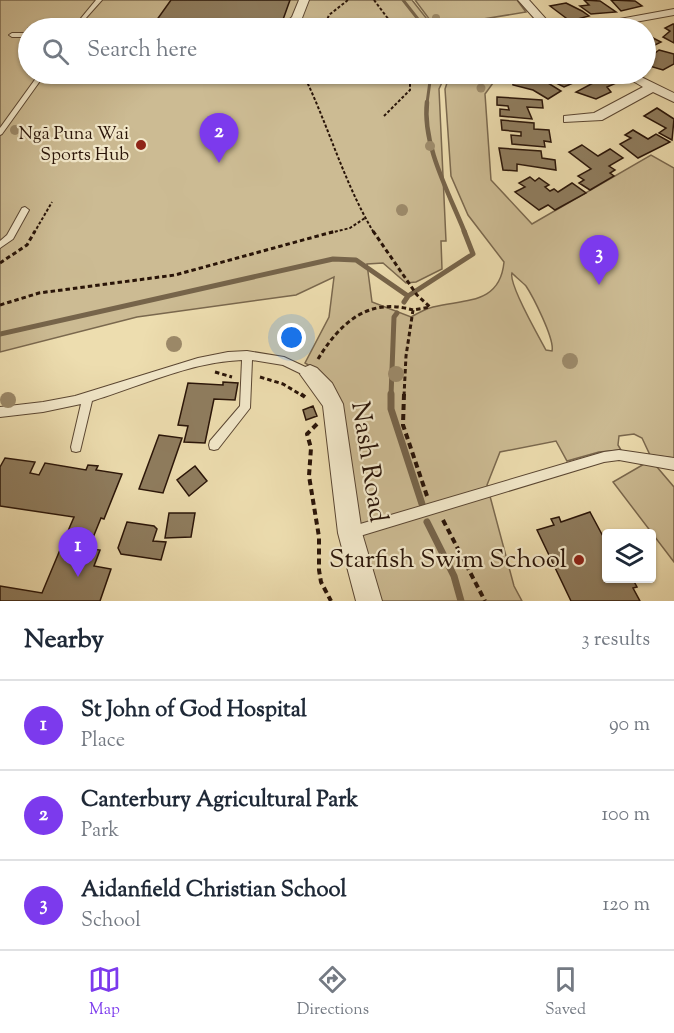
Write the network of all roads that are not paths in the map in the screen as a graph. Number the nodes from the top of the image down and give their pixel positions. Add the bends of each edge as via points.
1 (99, 0) edge
2 (304, 0) edge
3 (523, 0) edge
4 (674, 12) edge
5 (84, 18) edge
6 (297, 18) edge
7 (540, 18) edge
8 (641, 18) edge
9 (12, 35) dead end
10 (18, 35) edge
11 (35, 84) edge
12 (647, 84) edge
13 (653, 87) junction
14 (674, 98) edge
15 (569, 119) dead end
16 (0, 133) edge
17 (25, 210) dead end
18 (0, 245) edge
19 (247, 355) junction
20 (310, 374) joint
21 (88, 398) junction
22 (0, 412) edge
23 (214, 445) dead end
24 (76, 447) dead end
25 (674, 464) edge
26 (350, 533) junction
27 (369, 601) edge

1 - 5 lane
2 - 6 street
3 - 7 street
4 - 8 street
9 - 10 lane
11 - 16 lane
12 - 13 street
13 - 14 street
13 - 15 street via 597,117
17 - 18 lane via 10,237
19 - 20 lane via 279,359
19 - 21 lane via 186,365
19 - 23 lane via 245,408
20 - 26 street, Nash Road via 333,404
21 - 22 lane
21 - 24 lane
25 - 26 lane via 619,455 604,457
26 - 27 street, Nash Road

